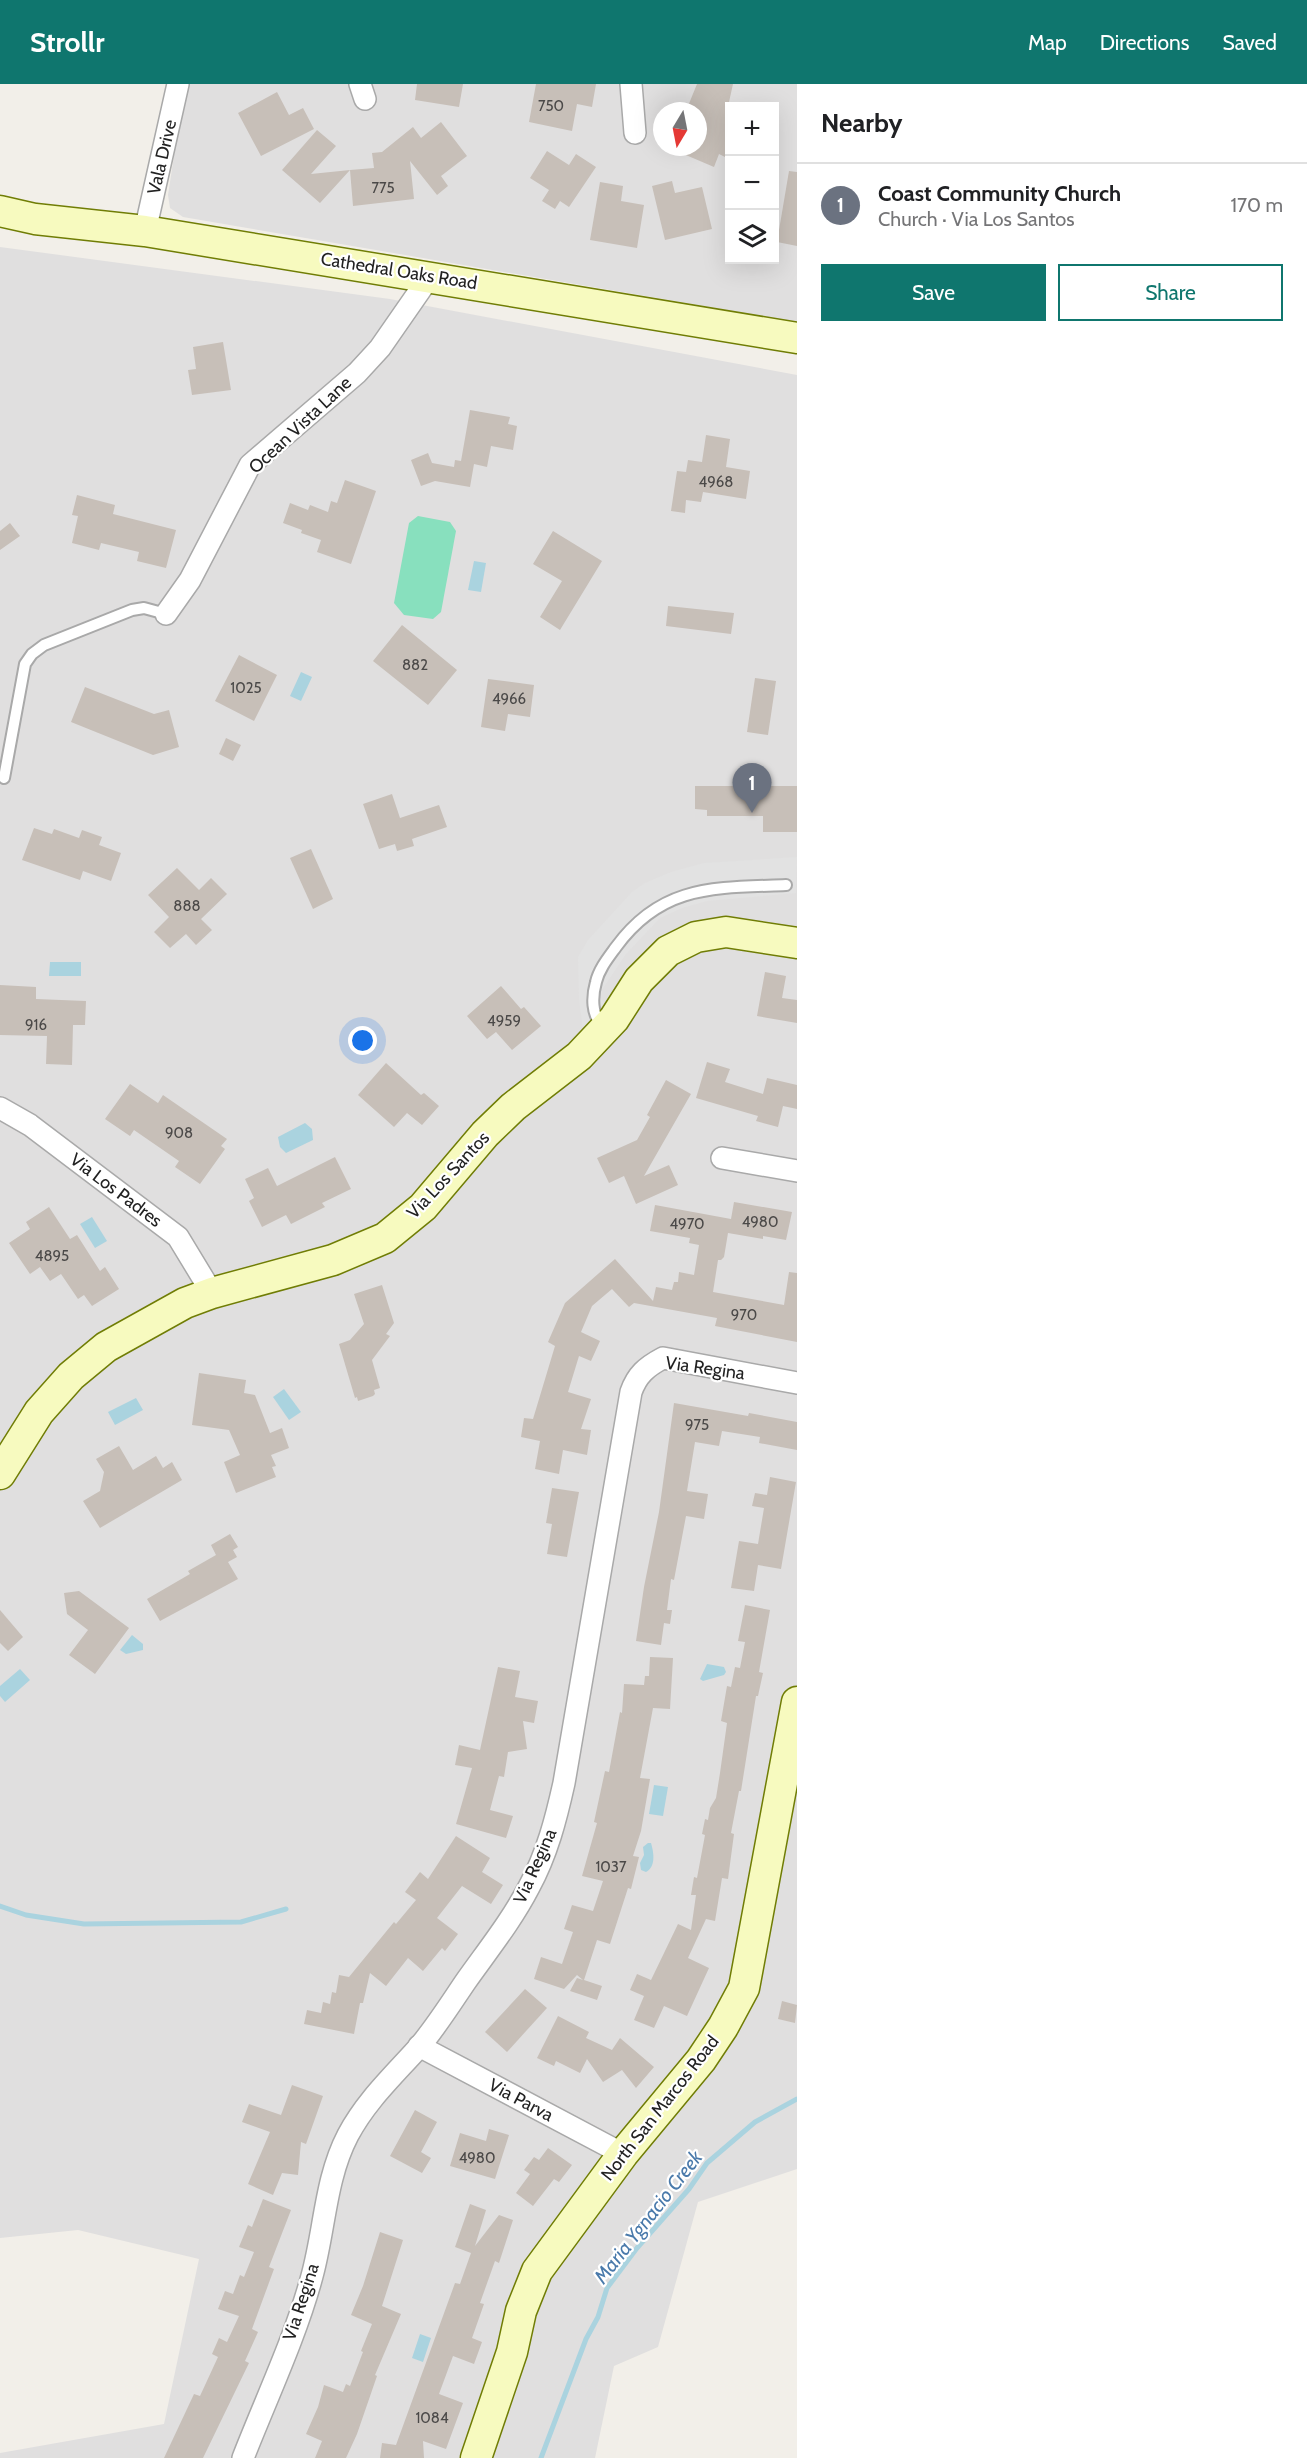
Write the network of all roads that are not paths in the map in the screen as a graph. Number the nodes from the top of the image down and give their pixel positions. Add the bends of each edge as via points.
1 (178, 84) edge
2 (631, 84) edge
3 (635, 133) dead end
4 (0, 211) edge
5 (145, 231) junction
6 (430, 276) junction
7 (797, 338) edge
8 (166, 614) joint
9 (4, 778) dead end
10 (786, 885) dead end
11 (797, 944) edge
12 (606, 1027) junction
13 (0, 1108) edge
14 (722, 1158) dead end
15 (797, 1171) edge
16 (212, 1293) junction
17 (797, 1383) edge
18 (0, 1474) edge
19 (797, 1702) edge
20 (419, 2046) junction
21 (623, 2154) junction
22 (243, 2458) edge
23 (476, 2458) edge

1 - 5 street, Vala Drive
2 - 3 street
4 - 5 street, Cathedral Oaks Road via 35,219
5 - 6 street, Cathedral Oaks Road
6 - 7 street, Cathedral Oaks Road
6 - 8 street, Ocean Vista Lane via 357,373 250,465 190,580
8 - 9 lane via 144,608 132,610 44,645 32,654 21,683
10 - 12 lane via 728,887 683,894 658,905 628,931 597,978 593,998 598,1022
11 - 12 street, Via Los Santos via 726,932 696,937 668,951 639,980
12 - 16 street, Via Los Santos via 579,1056 513,1107 423,1207 385,1238 333,1260
13 - 16 street, Via Los Padres via 30,1125 178,1237
14 - 15 street
16 - 18 street, Via Los Santos via 97,1354 39,1412
17 - 20 street, Via Regina via 663,1358 647,1366 636,1380 556,1819 534,1878 512,1917
19 - 21 street, North San Marcos Road via 744,1988 701,2060
20 - 21 street, Via Parva
20 - 22 street, Via Regina via 378,2090 347,2136 336,2162 312,2277
21 - 23 street, North San Marcos Road via 537,2271

